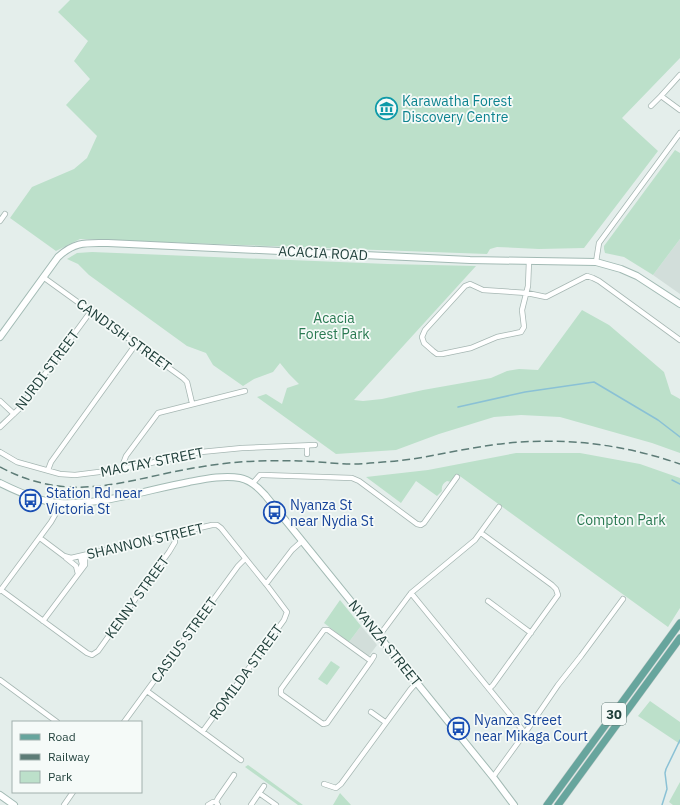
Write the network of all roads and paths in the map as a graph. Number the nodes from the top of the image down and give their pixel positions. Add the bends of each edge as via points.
1 (680, 75) edge
2 (661, 96) junction
3 (651, 106) dead end
4 (680, 110) edge
5 (680, 133) edge
6 (5, 214) dead end
7 (0, 221) edge
8 (529, 261) junction
9 (596, 262) junction
10 (44, 277) junction
11 (527, 292) junction
12 (680, 304) edge
13 (91, 311) junction
14 (0, 337) edge
15 (680, 340) edge
16 (136, 344) junction
17 (245, 391) dead end
18 (0, 400) edge
19 (192, 403) junction
20 (14, 414) junction
21 (0, 427) edge
22 (307, 446) junction
23 (315, 446) dead end
24 (0, 452) edge
25 (307, 454) dead end
26 (123, 469) junction
27 (48, 470) junction
28 (457, 477) dead end
29 (0, 483) edge
30 (253, 484) junction
31 (58, 503) junction
32 (499, 507) dead end
33 (481, 533) junction
34 (174, 535) junction
35 (40, 538) junction
36 (302, 541) junction
37 (97, 552) junction
38 (64, 556) junction
39 (82, 556) junction
40 (245, 559) junction
41 (85, 565) junction
42 (78, 574) junction
43 (266, 584) junction
44 (0, 591) edge
45 (411, 593) junction
46 (623, 599) dead end
47 (488, 601) dead end
48 (287, 612) joint
49 (44, 621) junction
50 (680, 622) edge
51 (531, 633) junction
52 (379, 636) junction
53 (680, 638) edge
54 (374, 656) dead end
55 (371, 661) junction
56 (0, 680) edge
57 (417, 682) junction
58 (489, 689) junction
59 (147, 691) junction
60 (371, 712) dead end
61 (56, 721) edge
62 (125, 721) edge
63 (385, 722) junction
64 (203, 731) junction
65 (525, 733) junction
66 (241, 760) dead end
67 (234, 776) dead end
68 (493, 777) junction
69 (324, 784) dead end
70 (264, 786) dead end
71 (72, 793) edge
72 (259, 793) junction
73 (0, 795) edge
74 (217, 804) edge
75 (14, 805) edge
76 (64, 805) edge
77 (208, 805) edge
78 (251, 805) edge
79 (276, 805) edge
80 (514, 805) edge
81 (547, 805) edge
82 (558, 805) edge

1 - 2 street
2 - 3 street
2 - 4 street
5 - 9 street via 601,240
6 - 7 street
8 - 9 street, ACACIA ROAD
8 - 10 street, ACACIA ROAD via 84,243 67,249 58,256
8 - 11 street
9 - 12 street, ACACIA ROAD via 636,276
10 - 13 street, CANDISH STREET
10 - 14 street, ACACIA ROAD
11 - 11 street via 483,290 468,284 425,330 422,340 437,354 442,354 472,348 497,337 521,332 524,327 522,310
11 - 15 street via 546,298 590,276
13 - 16 street, CANDISH STREET
13 - 20 street, NURDI STREET
16 - 19 street, CANDISH STREET via 187,382
16 - 27 street via 51,462
17 - 19 street
18 - 20 street
19 - 26 street via 163,411 155,416 126,456
20 - 21 street, NURDI STREET
22 - 23 street, MACTAY STREET
22 - 25 street
22 - 26 street, MACTAY STREET via 201,452
24 - 27 street, MACTAY STREET via 17,462
26 - 27 street, MACTAY STREET via 75,475
28 - 30 street via 421,525 352,478 263,474
29 - 31 street via 35,498
30 - 31 street via 241,478 219,478 110,499
30 - 36 street, NYANZA STREET
31 - 35 street via 55,515
32 - 33 street
33 - 45 street
33 - 51 street via 556,589 558,595
34 - 37 street, SHANNON STREET
34 - 40 street, SHANNON STREET via 212,525 217,526
34 - 49 street, KENNY STREET via 175,542 169,552 98,651 92,655
35 - 38 street
35 - 44 street
36 - 43 street
36 - 52 street, NYANZA STREET
37 - 39 street, SHANNON STREET
37 - 41 street
38 - 39 street, SHANNON STREET
38 - 42 street via 75,565
39 - 41 street
39 - 42 street
40 - 43 street, SHANNON STREET
40 - 59 street, CASIUS STREET
41 - 42 street
42 - 49 street
43 - 48 street, SHANNON STREET
44 - 49 street
45 - 52 street
45 - 58 street
46 - 65 street via 558,684
47 - 51 street
48 - 64 street, ROMILDA STREET via 284,620
50 - 81 main road, 30
51 - 58 street
52 - 57 street, NYANZA STREET
53 - 82 main road, 30
54 - 55 street
55 - 55 street via 325,724 281,694 281,689 324,630 328,630
56 - 61 street
57 - 63 street
57 - 68 street, NYANZA STREET
58 - 65 street
59 - 62 street, CASIUS STREET
59 - 64 street
60 - 63 street
63 - 69 street via 341,784 336,788
64 - 66 street
65 - 68 street
67 - 74 street via 218,798
68 - 80 street, NYANZA STREET
70 - 72 street
71 - 76 street
72 - 78 street
72 - 79 street
73 - 75 street
74 - 77 street via 213,802

